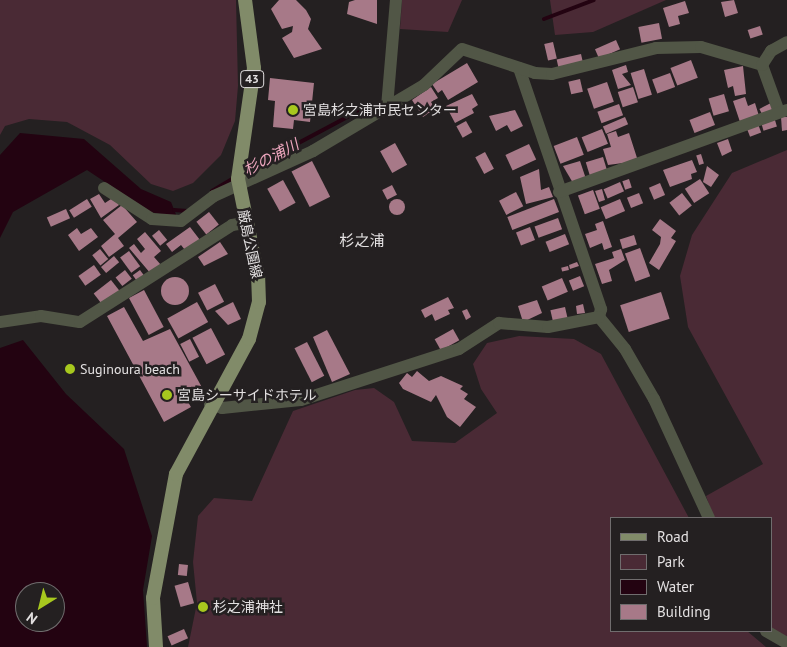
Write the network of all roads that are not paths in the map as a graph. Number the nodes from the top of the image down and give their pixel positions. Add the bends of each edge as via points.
1 (245, 0) edge
2 (396, 0) edge
3 (787, 42) edge
4 (762, 65) junction
5 (519, 68) junction
6 (387, 107) junction
7 (783, 111) edge
8 (239, 183) junction
9 (104, 188) dead end
10 (560, 192) junction
11 (246, 223) junction
12 (599, 318) junction
13 (0, 322) edge
14 (210, 404) junction
15 (709, 517) edge
16 (768, 632) edge
17 (787, 643) edge
18 (156, 647) edge

1 - 8 main road, 厳島公園線 / 43 via 254,68 239,158
2 - 6 street
3 - 4 street via 771,51
4 - 5 street via 701,47 656,48 552,74
4 - 7 street
5 - 6 street via 462,49 424,85
5 - 10 street
6 - 8 street
7 - 10 street
8 - 9 street via 173,223 152,219
8 - 11 main road, 厳島公園線 / 43
10 - 12 street via 601,309
11 - 13 street via 232,225 80,322 41,316
11 - 14 main road, 厳島公園線 / 43 via 258,277 257,315 249,338
12 - 14 street via 548,327 499,323 459,349 309,398 222,408
12 - 15 street via 625,349 654,399
14 - 18 main road, 厳島公園線 / 43 via 181,459 172,489 153,598
16 - 17 street

